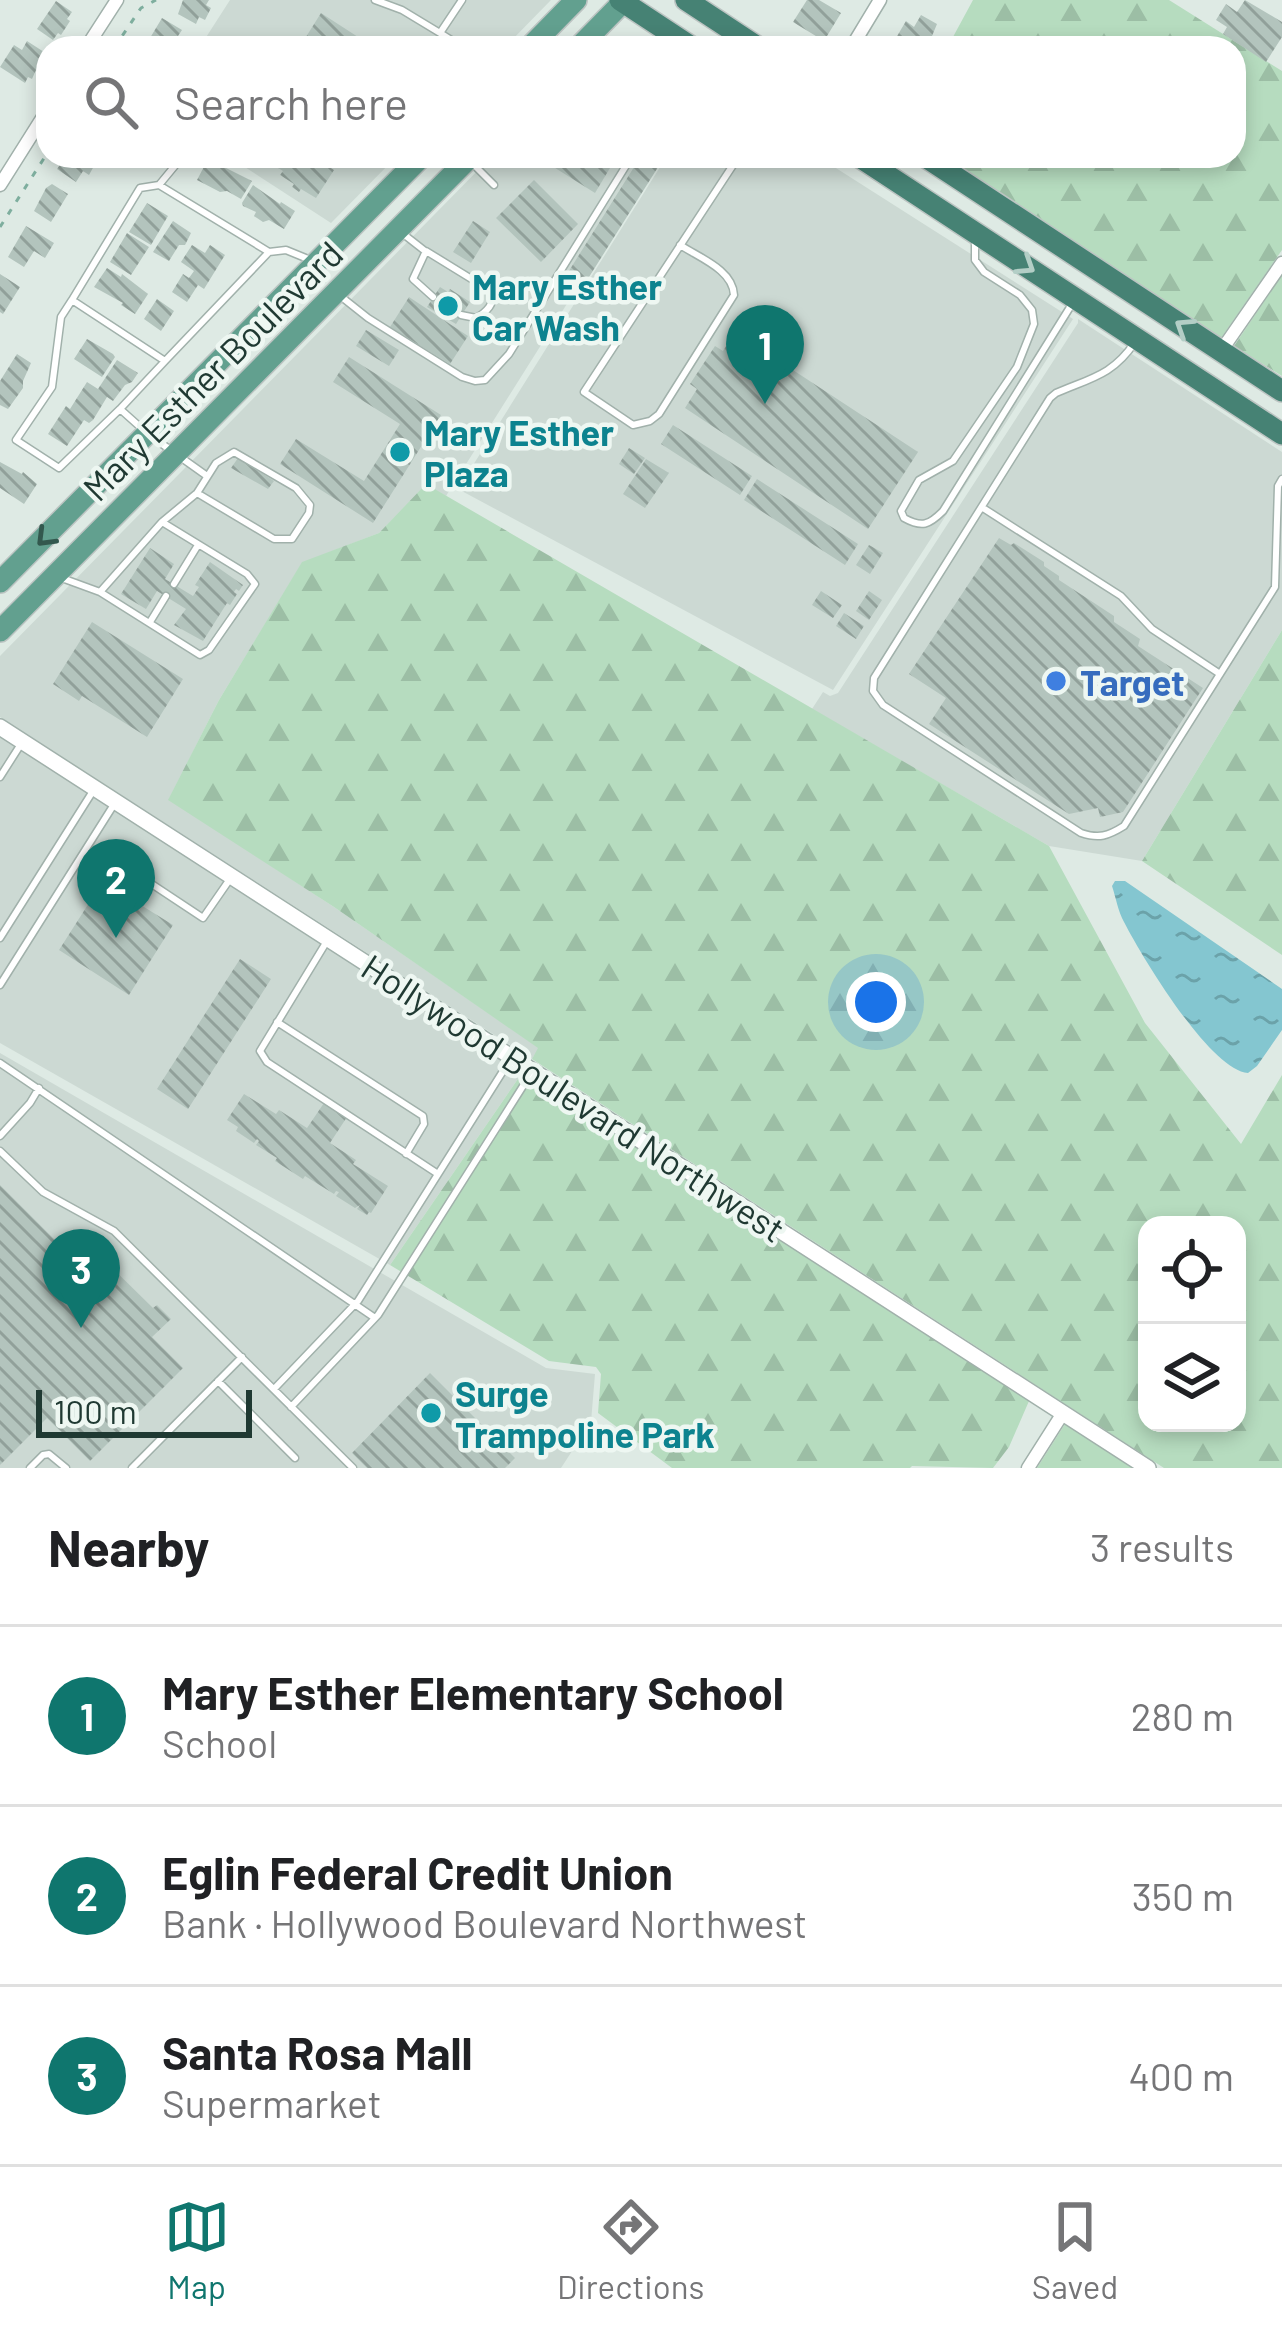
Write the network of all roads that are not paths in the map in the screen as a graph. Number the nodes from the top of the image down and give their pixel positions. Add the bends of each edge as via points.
1 (117, 0) edge
2 (375, 0) edge
3 (462, 0) edge
4 (576, 0) edge
5 (880, 0) edge
6 (623, 1) edge
7 (690, 1) edge
8 (440, 33) junction
9 (94, 36) edge
10 (445, 36) edge
11 (541, 36) edge
12 (589, 36) edge
13 (675, 36) edge
14 (741, 36) edge
15 (858, 36) edge
16 (36, 128) edge
17 (173, 168) edge
18 (410, 168) edge
19 (460, 168) edge
20 (479, 168) edge
21 (624, 168) edge
22 (731, 168) edge
23 (876, 168) edge
24 (942, 168) edge
25 (159, 184) junction
26 (494, 184) dead end
27 (0, 185) edge
28 (373, 206) junction
29 (398, 230) junction
30 (975, 233) junction
31 (680, 245) junction
32 (426, 251) junction
33 (269, 252) junction
34 (1282, 262) edge
35 (317, 263) junction
36 (336, 292) junction
37 (433, 298) dead end
38 (1075, 298) junction
39 (72, 300) junction
40 (461, 315) dead end
41 (1137, 339) junction
42 (1221, 351) junction
43 (165, 361) junction
44 (1282, 391) edge
45 (119, 410) junction
46 (148, 434) junction
47 (1282, 434) edge
48 (176, 454) junction
49 (208, 476) junction
50 (1282, 479) edge
51 (197, 493) junction
52 (982, 508) junction
53 (162, 522) junction
54 (198, 545) junction
55 (134, 554) junction
56 (142, 560) dead end
57 (56, 575) junction
58 (115, 575) junction
59 (167, 575) dead end
60 (0, 582) edge
61 (128, 583) dead end
62 (100, 592) junction
63 (152, 599) dead end
64 (150, 622) junction
65 (0, 631) edge
66 (1220, 674) junction
67 (0, 727) edge
68 (22, 741) junction
69 (0, 777) edge
70 (95, 788) junction
71 (116, 801) junction
72 (84, 852) junction
73 (232, 876) junction
74 (0, 938) edge
75 (328, 938) junction
76 (0, 986) edge
77 (277, 1022) junction
78 (512, 1057) junction
79 (0, 1063) edge
80 (533, 1070) junction
81 (39, 1088) junction
82 (0, 1136) edge
83 (0, 1151) edge
84 (406, 1154) junction
85 (438, 1174) junction
86 (355, 1304) junction
87 (375, 1318) junction
88 (242, 1357) junction
89 (218, 1381) junction
90 (274, 1390) junction
91 (291, 1406) junction
92 (1063, 1413) junction
93 (295, 1458) dead end
94 (30, 1468) edge
95 (67, 1468) edge
96 (132, 1468) edge
97 (353, 1468) edge
98 (1028, 1468) edge
99 (1148, 1468) edge

1 - 9 street
2 - 8 lane
3 - 8 lane
4 - 11 main road
5 - 15 street
6 - 12 main road
6 - 13 highway
7 - 14 highway
8 - 10 lane
16 - 27 street
17 - 25 lane
18 - 28 main road, Mary Esther Boulevard
19 - 29 main road, Mary Esther Boulevard
20 - 26 lane
21 - 36 lane via 485,380 462,377
22 - 31 lane
23 - 30 highway
42 -> 24 highway
25 - 33 lane
25 - 39 lane via 140,188
28 - 29 lane
28 - 35 main road, Mary Esther Boulevard
29 - 32 lane
29 - 36 main road, Mary Esther Boulevard
30 -> 38 highway
30 - 38 lane via 975,260 1019,295 1034,324 1017,367 953,461 919,480 904,518 924,525 943,511
31 - 31 lane via 725,274 734,296 659,414 633,424 584,392
32 - 37 lane via 413,279
32 - 40 lane via 494,296 476,318
33 - 35 lane
33 - 43 lane
34 - 42 street
35 - 46 main road, Mary Esther Boulevard
36 - 48 main road, Mary Esther Boulevard
38 - 41 highway
39 - 43 lane
39 - 45 lane via 61,317 52,387 16,440 59,468
41 - 47 highway
41 - 52 lane via 1110,371 1050,398
42 - 44 highway
43 - 45 lane
45 - 46 lane
46 - 48 lane
46 -> 60 main road, Mary Esther Boulevard
48 - 49 lane
48 - 57 main road, Mary Esther Boulevard
49 - 51 lane
49 - 51 lane via 238,452 296,488 309,513 292,539 274,539
50 - 66 lane via 1275,587
51 - 53 lane
52 - 66 lane via 1121,596 1151,629
52 - 66 lane via 874,678 883,705 1096,838 1124,826
53 - 54 lane
53 - 55 lane
54 - 59 lane via 174,582
54 - 64 lane via 255,584 200,655
55 - 56 lane
55 - 58 lane
57 - 62 lane
57 - 65 main road, Mary Esther Boulevard
58 - 61 lane
58 - 62 lane
62 - 64 lane
63 - 64 lane via 163,600
67 - 68 street, Hollywood Boulevard Northwest
68 - 69 lane
68 - 70 street, Hollywood Boulevard Northwest
70 - 71 street, Hollywood Boulevard Northwest
70 - 74 lane
71 - 72 lane
71 - 73 street, Hollywood Boulevard Northwest
72 - 73 lane via 123,865 203,918
72 - 76 lane
73 - 75 street, Hollywood Boulevard Northwest
75 - 77 lane
75 - 78 street, Hollywood Boulevard Northwest
77 - 84 lane via 260,1051 266,1062
77 - 84 lane via 423,1116
78 - 80 street, Hollywood Boulevard Northwest
78 - 85 lane
79 - 81 lane
80 - 87 lane
80 - 92 street, Hollywood Boulevard Northwest
81 - 82 lane
81 - 86 lane
83 - 88 lane via 43,1192 114,1231
84 - 85 lane
85 - 86 lane
86 - 87 lane
86 - 90 lane
87 - 91 lane
88 - 89 lane
88 - 90 lane
89 - 93 lane
89 - 96 lane
90 - 91 lane
91 - 97 lane
92 - 98 street
92 - 99 street, Hollywood Boulevard Northwest
94 - 95 lane via 49,1454

